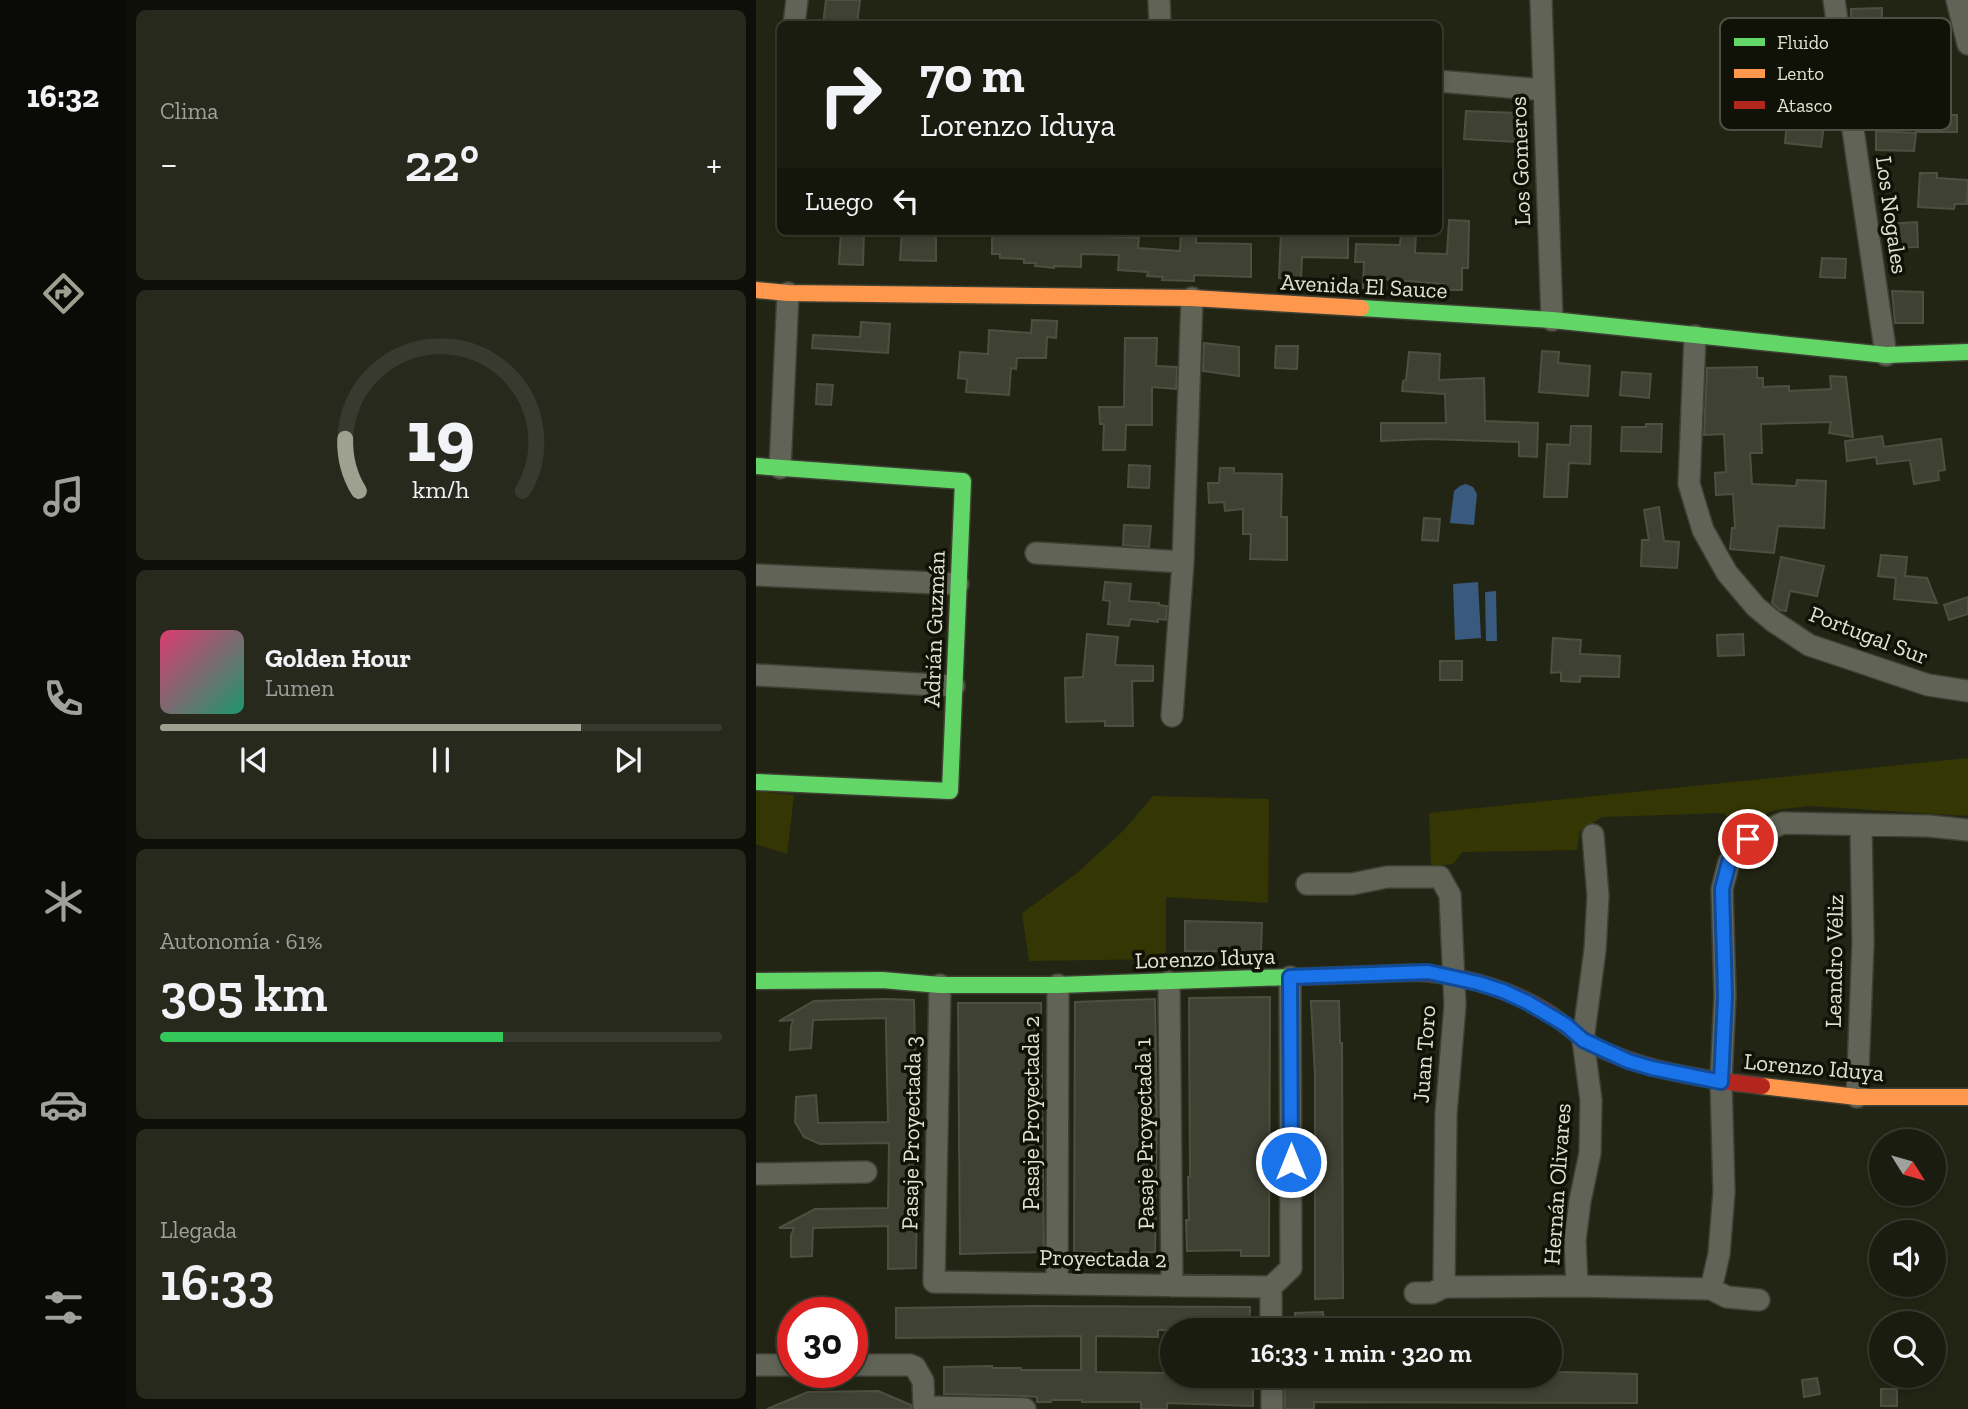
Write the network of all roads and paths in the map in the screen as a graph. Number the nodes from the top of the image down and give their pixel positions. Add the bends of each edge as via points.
1 (797, 0) edge
2 (1159, 0) edge
3 (1541, 0) edge
4 (1834, 0) edge
5 (1957, 0) edge
6 (1837, 18) edge
7 (794, 21) edge
8 (1160, 21) edge
9 (1968, 44) edge
10 (1442, 81) edge
11 (1544, 90) junction
12 (1853, 130) edge
13 (756, 290) edge
14 (788, 293) junction
15 (1192, 298) junction
16 (1552, 320) junction
17 (1695, 336) junction
18 (1968, 352) edge
19 (1886, 355) junction
20 (756, 467) edge
21 (780, 468) junction
22 (1036, 553) dead end
23 (1183, 562) junction
24 (756, 575) edge
25 (958, 584) junction
26 (756, 675) edge
27 (954, 686) junction
28 (1968, 691) edge
29 (1172, 716) dead end
30 (756, 782) edge
31 (1861, 825) junction
32 (1968, 830) edge
33 (1593, 835) dead end
34 (1307, 884) dead end
35 (1290, 977) junction
36 (1453, 978) junction
37 (756, 981) edge
38 (1169, 982) junction
39 (940, 985) junction
40 (1058, 985) junction
41 (1583, 1040) junction
42 (1721, 1082) junction
43 (1857, 1097) junction
44 (1968, 1097) edge
45 (866, 1171) dead end
46 (756, 1174) edge
47 (934, 1282) joint
48 (1057, 1284) junction
49 (1172, 1286) junction
50 (1577, 1286) junction
51 (1271, 1287) junction
52 (1444, 1287) junction
53 (1711, 1289) junction
54 (1415, 1293) dead end
55 (1759, 1300) dead end
56 (1271, 1318) edge
57 (756, 1365) edge
58 (777, 1365) edge
59 (868, 1365) edge
60 (1272, 1388) edge
61 (924, 1408) edge
62 (1025, 1409) edge
63 (1272, 1409) edge

1 - 7 street
2 - 8 street
3 - 11 street, Los Gomeros
4 - 6 street, Los Nogales
5 - 9 street
10 - 11 street
11 - 16 street, Los Gomeros
12 - 19 street, Los Nogales
13 - 14 street, Avenida El Sauce
14 - 15 street, Avenida El Sauce
14 - 21 street
15 - 16 street, Avenida El Sauce
15 - 23 street
16 - 17 street, Avenida El Sauce
17 - 19 street, Avenida El Sauce
17 - 28 street, Portugal Sur via 1689,484 1703,530 1727,573 1756,607 1809,645 1928,685
18 - 19 street, Avenida El Sauce
20 - 21 street, Adrián Guzmán
21 - 25 street, Adrián Guzmán via 963,481
22 - 23 street
23 - 29 street
24 - 25 street
25 - 27 street, Adrián Guzmán
26 - 27 street
27 - 30 street, Adrián Guzmán via 950,791
31 - 32 street
31 - 42 street via 1783,823 1748,839 1729,862 1722,889 1725,996
31 - 43 street, Leandro Véliz via 1863,943
33 - 41 street, Hernán Olivares via 1598,897
34 - 36 street, Juan Toro via 1440,877 1450,895
35 - 36 street, Lorenzo Iduya via 1428,972
35 - 38 street, Lorenzo Iduya
35 - 51 street via 1291,1268
36 - 41 street, Lorenzo Iduya via 1527,1002
36 - 52 street, Juan Toro
37 - 39 street, Lorenzo Iduya via 882,980
38 - 40 street, Lorenzo Iduya
38 - 49 street, Pasaje Proyectada 1
39 - 40 street, Lorenzo Iduya
39 - 47 street, Pasaje Proyectada 3
40 - 48 street, Pasaje Proyectada 2
41 - 42 street, Lorenzo Iduya via 1628,1061
41 - 50 street, Hernán Olivares via 1591,1100 1590,1153 1575,1240
42 - 43 street, Lorenzo Iduya
42 - 53 street via 1724,1192
43 - 44 street, Lorenzo Iduya
45 - 46 street
47 - 48 street, Proyectada 2
48 - 49 street, Proyectada 2
49 - 51 street, Proyectada 2
50 - 52 street
50 - 53 street
51 - 56 street
52 - 54 street
53 - 55 street via 1727,1297
57 - 58 street
59 - 61 street via 915,1367 923,1381
60 - 63 street
61 - 62 street

